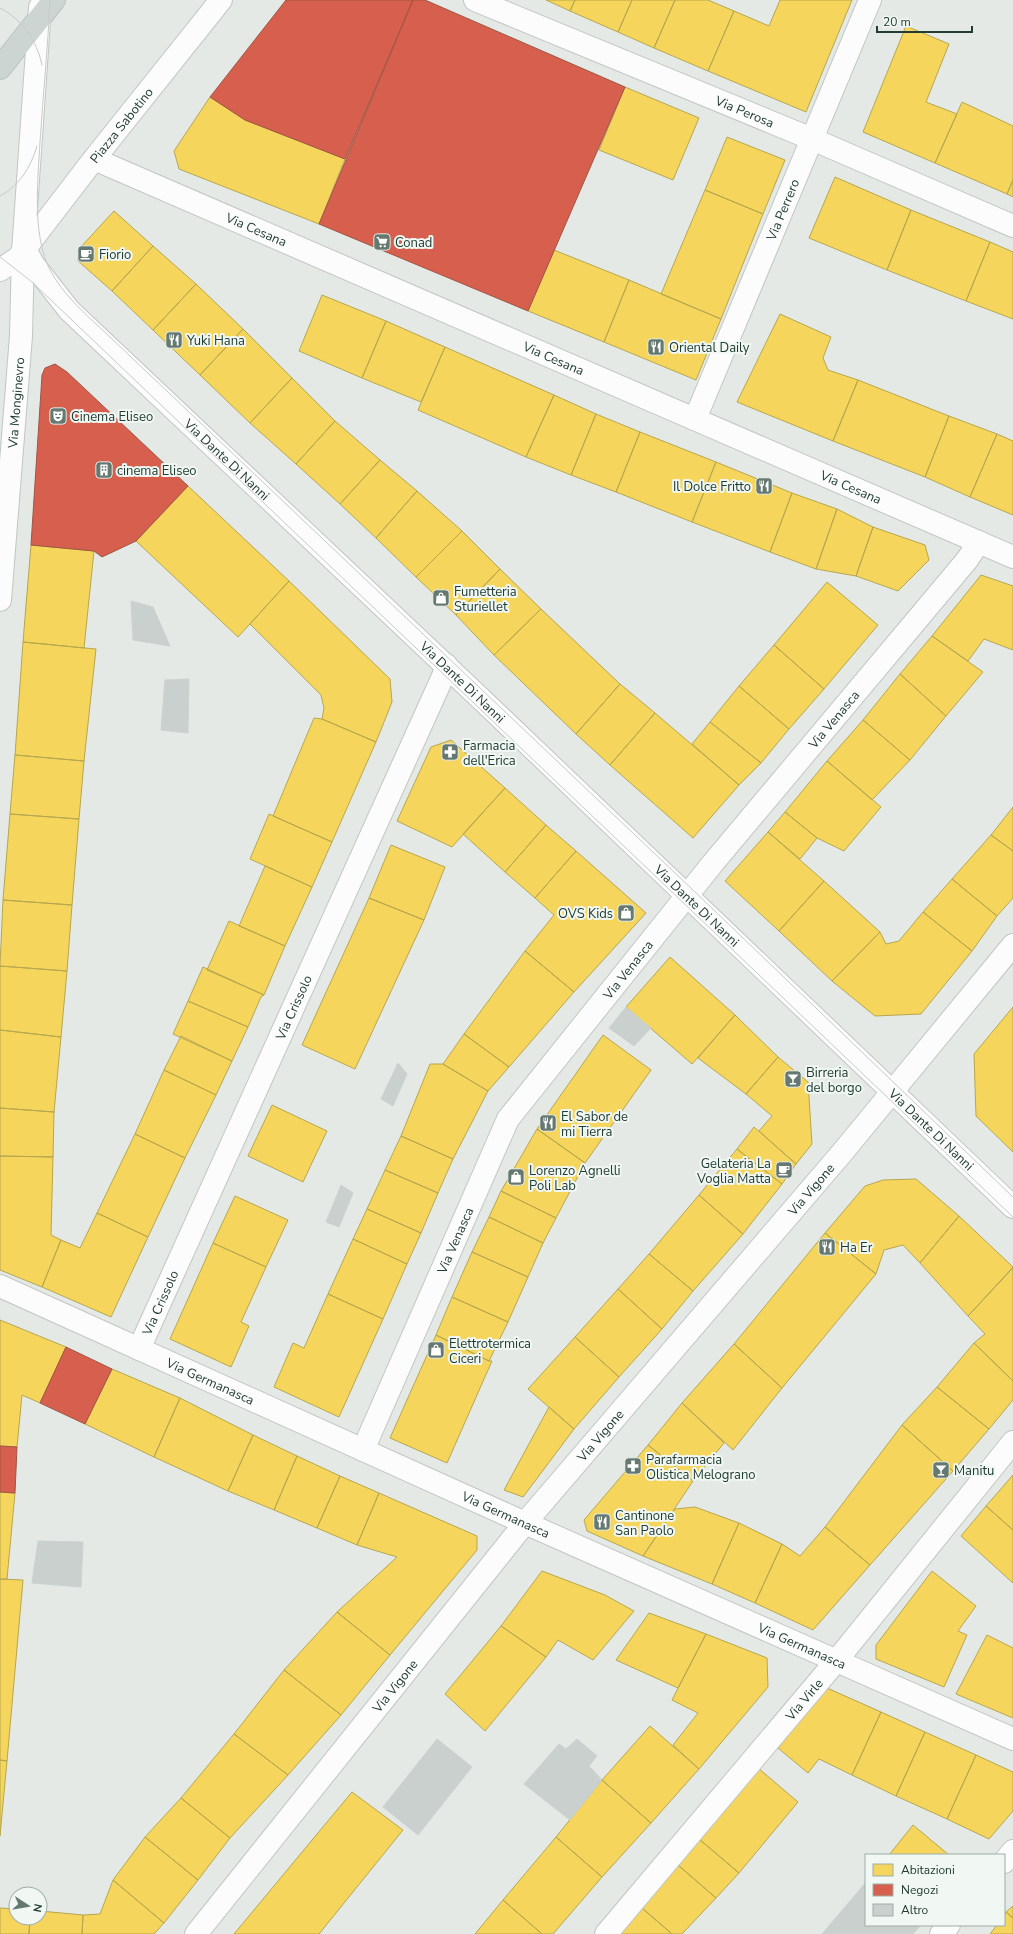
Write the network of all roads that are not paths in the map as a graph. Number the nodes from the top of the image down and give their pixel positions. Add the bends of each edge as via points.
1 (54, 0) edge
2 (221, 0) edge
3 (475, 0) edge
4 (870, 0) edge
5 (40, 9) edge
6 (0, 68) edge
7 (812, 139) junction
8 (94, 159) junction
9 (1013, 226) edge
10 (24, 250) junction
11 (0, 270) edge
12 (695, 419) junction
13 (979, 542) junction
14 (1013, 557) edge
15 (0, 600) edge
16 (446, 665) junction
17 (688, 897) junction
18 (1013, 945) edge
19 (893, 1092) junction
20 (1013, 1207) edge
21 (0, 1286) edge
22 (139, 1349) junction
23 (1013, 1442) edge
24 (363, 1450) junction
25 (525, 1523) junction
26 (837, 1660) junction
27 (1013, 1739) edge
28 (1013, 1851) edge
29 (1005, 1861) edge
30 (948, 1926) edge
31 (196, 1934) edge
32 (606, 1934) edge
33 (941, 1934) edge

1 - 5 main road
2 - 8 street, Piazza Sabotino
3 - 7 street, Via Perosa
4 - 7 street, Via Perrero
5 - 6 main road
5 - 10 street
7 - 9 street, Via Perosa
7 - 12 street, Via Perrero
8 - 10 street, Piazza Sabotino
8 - 12 street, Via Cesana
10 - 11 street, Piazza Sabotino via 15,261
10 - 15 street, Via Monginevro via 21,336
10 - 16 street, Via Dante Di Nanni via 69,310
12 - 13 street, Via Cesana
13 - 14 street, Via Cesana
13 - 17 street, Via Venasca via 713,863
16 - 17 street, Via Dante Di Nanni
16 - 22 street, Via Crissolo
17 - 19 street, Via Dante Di Nanni
17 - 24 street, Via Venasca via 508,1119
18 - 19 street, Via Vigone
19 - 20 street, Via Dante Di Nanni
19 - 25 street, Via Vigone
21 - 22 street, Via Germanasca
22 - 24 street, Via Germanasca
23 - 26 street, Via Virle
24 - 25 street, Via Germanasca
25 - 26 street, Via Germanasca
25 - 31 street, Via Vigone
26 - 27 street, Via Germanasca
26 - 32 street, Via Virle
28 - 29 street
30 - 33 street

